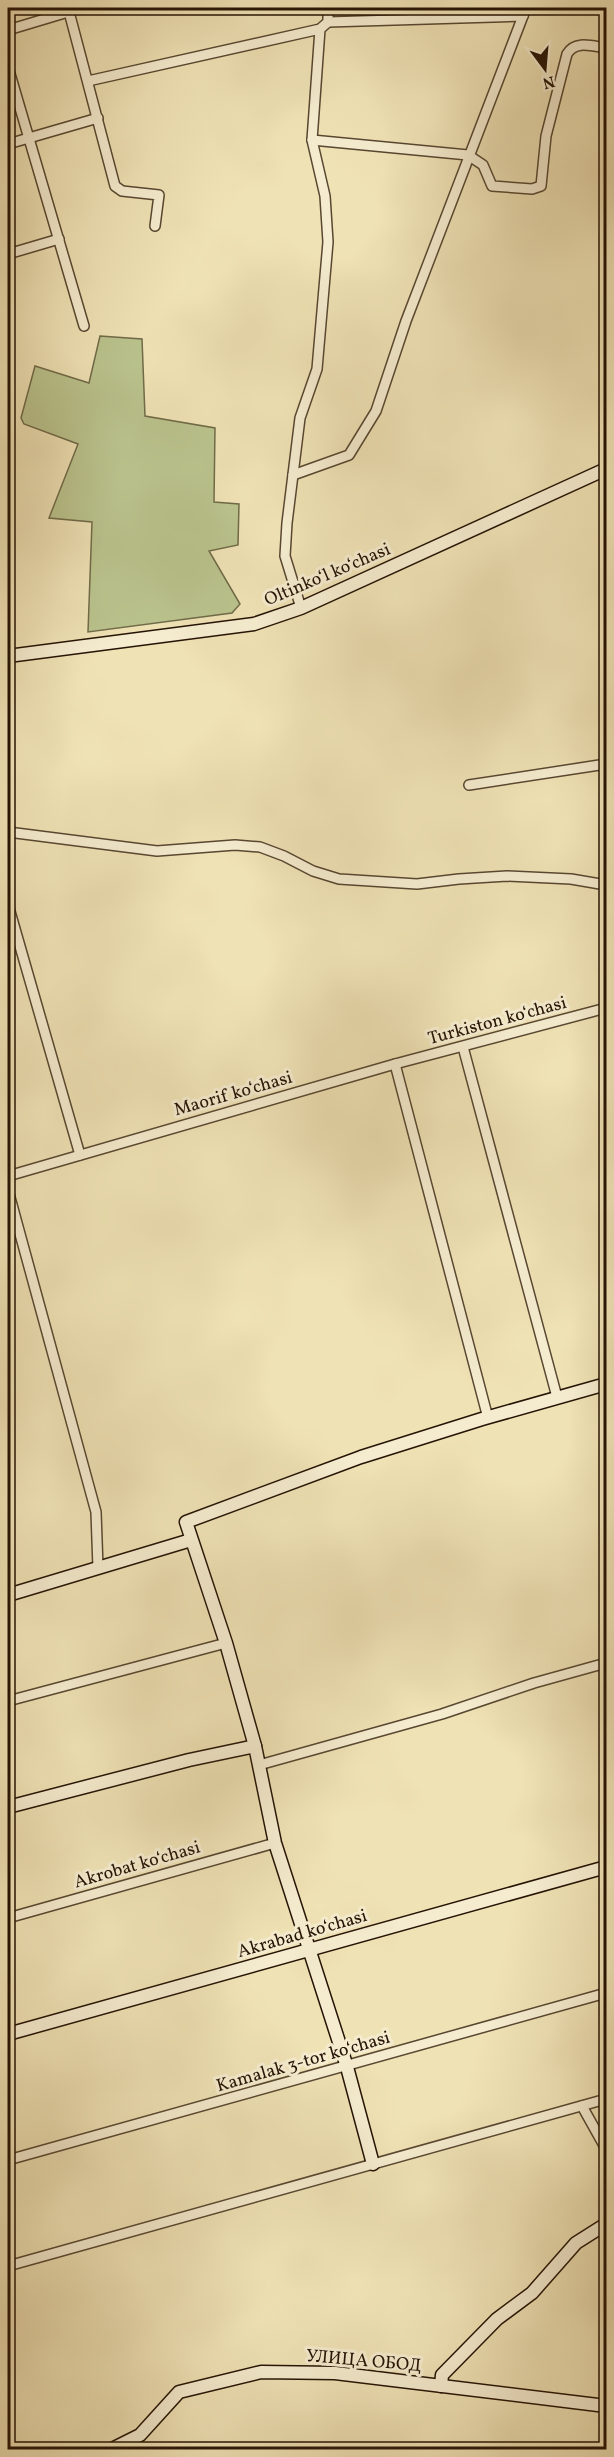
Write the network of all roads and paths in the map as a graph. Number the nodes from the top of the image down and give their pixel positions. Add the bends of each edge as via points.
1 (328, 8) edge
2 (68, 10) edge
3 (525, 12) edge
4 (328, 22) junction
5 (320, 29) junction
6 (8, 30) edge
7 (606, 48) edge
8 (8, 67) edge
9 (88, 81) junction
10 (98, 118) junction
11 (29, 138) junction
12 (312, 140) junction
13 (8, 144) edge
14 (468, 154) junction
15 (155, 226) dead end
16 (59, 239) junction
17 (8, 254) edge
18 (84, 326) dead end
19 (606, 469) edge
20 (293, 475) junction
21 (301, 608) junction
22 (8, 656) edge
23 (606, 764) edge
24 (470, 785) dead end
25 (8, 832) edge
26 (606, 885) edge
27 (9, 908) dead end
28 (606, 1008) edge
29 (463, 1047) junction
30 (395, 1064) junction
31 (80, 1155) junction
32 (8, 1176) edge
33 (8, 1190) edge
34 (606, 1384) edge
35 (557, 1397) junction
36 (488, 1418) junction
37 (191, 1540) junction
38 (98, 1568) junction
39 (8, 1595) edge
40 (225, 1643) junction
41 (606, 1663) edge
42 (8, 1701) edge
43 (255, 1746) junction
44 (259, 1765) junction
45 (8, 1807) edge
46 (275, 1843) junction
47 (606, 1867) edge
48 (8, 1918) edge
49 (308, 1950) junction
50 (606, 1993) edge
51 (8, 2034) edge
52 (346, 2067) junction
53 (606, 2099) edge
54 (582, 2106) junction
55 (606, 2149) edge
56 (8, 2160) edge
57 (373, 2164) junction
58 (606, 2223) edge
59 (8, 2266) edge
60 (441, 2386) junction
61 (606, 2406) edge
62 (110, 2450) edge

1 - 4 street
2 - 6 street
2 - 9 street
3 - 4 street
3 - 14 street
4 - 5 street
5 - 9 street
5 - 12 street
7 - 14 street via 578,45 567,54 546,136 541,186 492,186 483,165
8 - 11 street
9 - 10 street
10 - 11 street
10 - 15 street via 115,186 159,195
11 - 13 street
11 - 16 street
12 - 14 street
12 - 20 street via 325,196 328,242 317,369 300,418
14 - 20 street via 376,411 349,454
16 - 17 street
16 - 18 street
19 - 21 street, Oltinkoʻl koʻchasi
20 - 21 street via 285,556
21 - 22 street, Oltinkoʻl koʻchasi via 254,624
23 - 24 street
25 - 26 street via 157,851 235,844 284,856 313,872 339,879 417,885 507,876
27 - 31 street
28 - 29 street, Turkiston koʻchasi
29 - 30 street, Turkiston koʻchasi
29 - 35 street
30 - 31 street, Maorif koʻchasi
30 - 36 street
31 - 32 street, Maorif koʻchasi
33 - 38 street via 96,1512
34 - 35 street
35 - 36 street
36 - 37 street via 361,1457 186,1522
37 - 38 street
37 - 40 street
38 - 39 street
40 - 42 street
40 - 43 street
41 - 44 street
43 - 44 street
43 - 45 street
44 - 46 street
46 - 48 street, Akrobat koʻchasi
46 - 49 street
47 - 49 street, Akrabad koʻchasi
49 - 51 street, Akrabad koʻchasi
49 - 52 street
50 - 52 street, Kamalak 3-tor koʻchasi
52 - 56 street, Kamalak 3-tor koʻchasi
52 - 57 street
53 - 54 street
54 - 55 street
54 - 57 street
57 - 59 street
58 - 60 street, УЛИЦА ОБОД via 576,2243 532,2293 497,2319 442,2375
60 - 61 street
60 - 62 street, УЛИЦА ОБОД via 335,2373 261,2372 179,2392 140,2435

